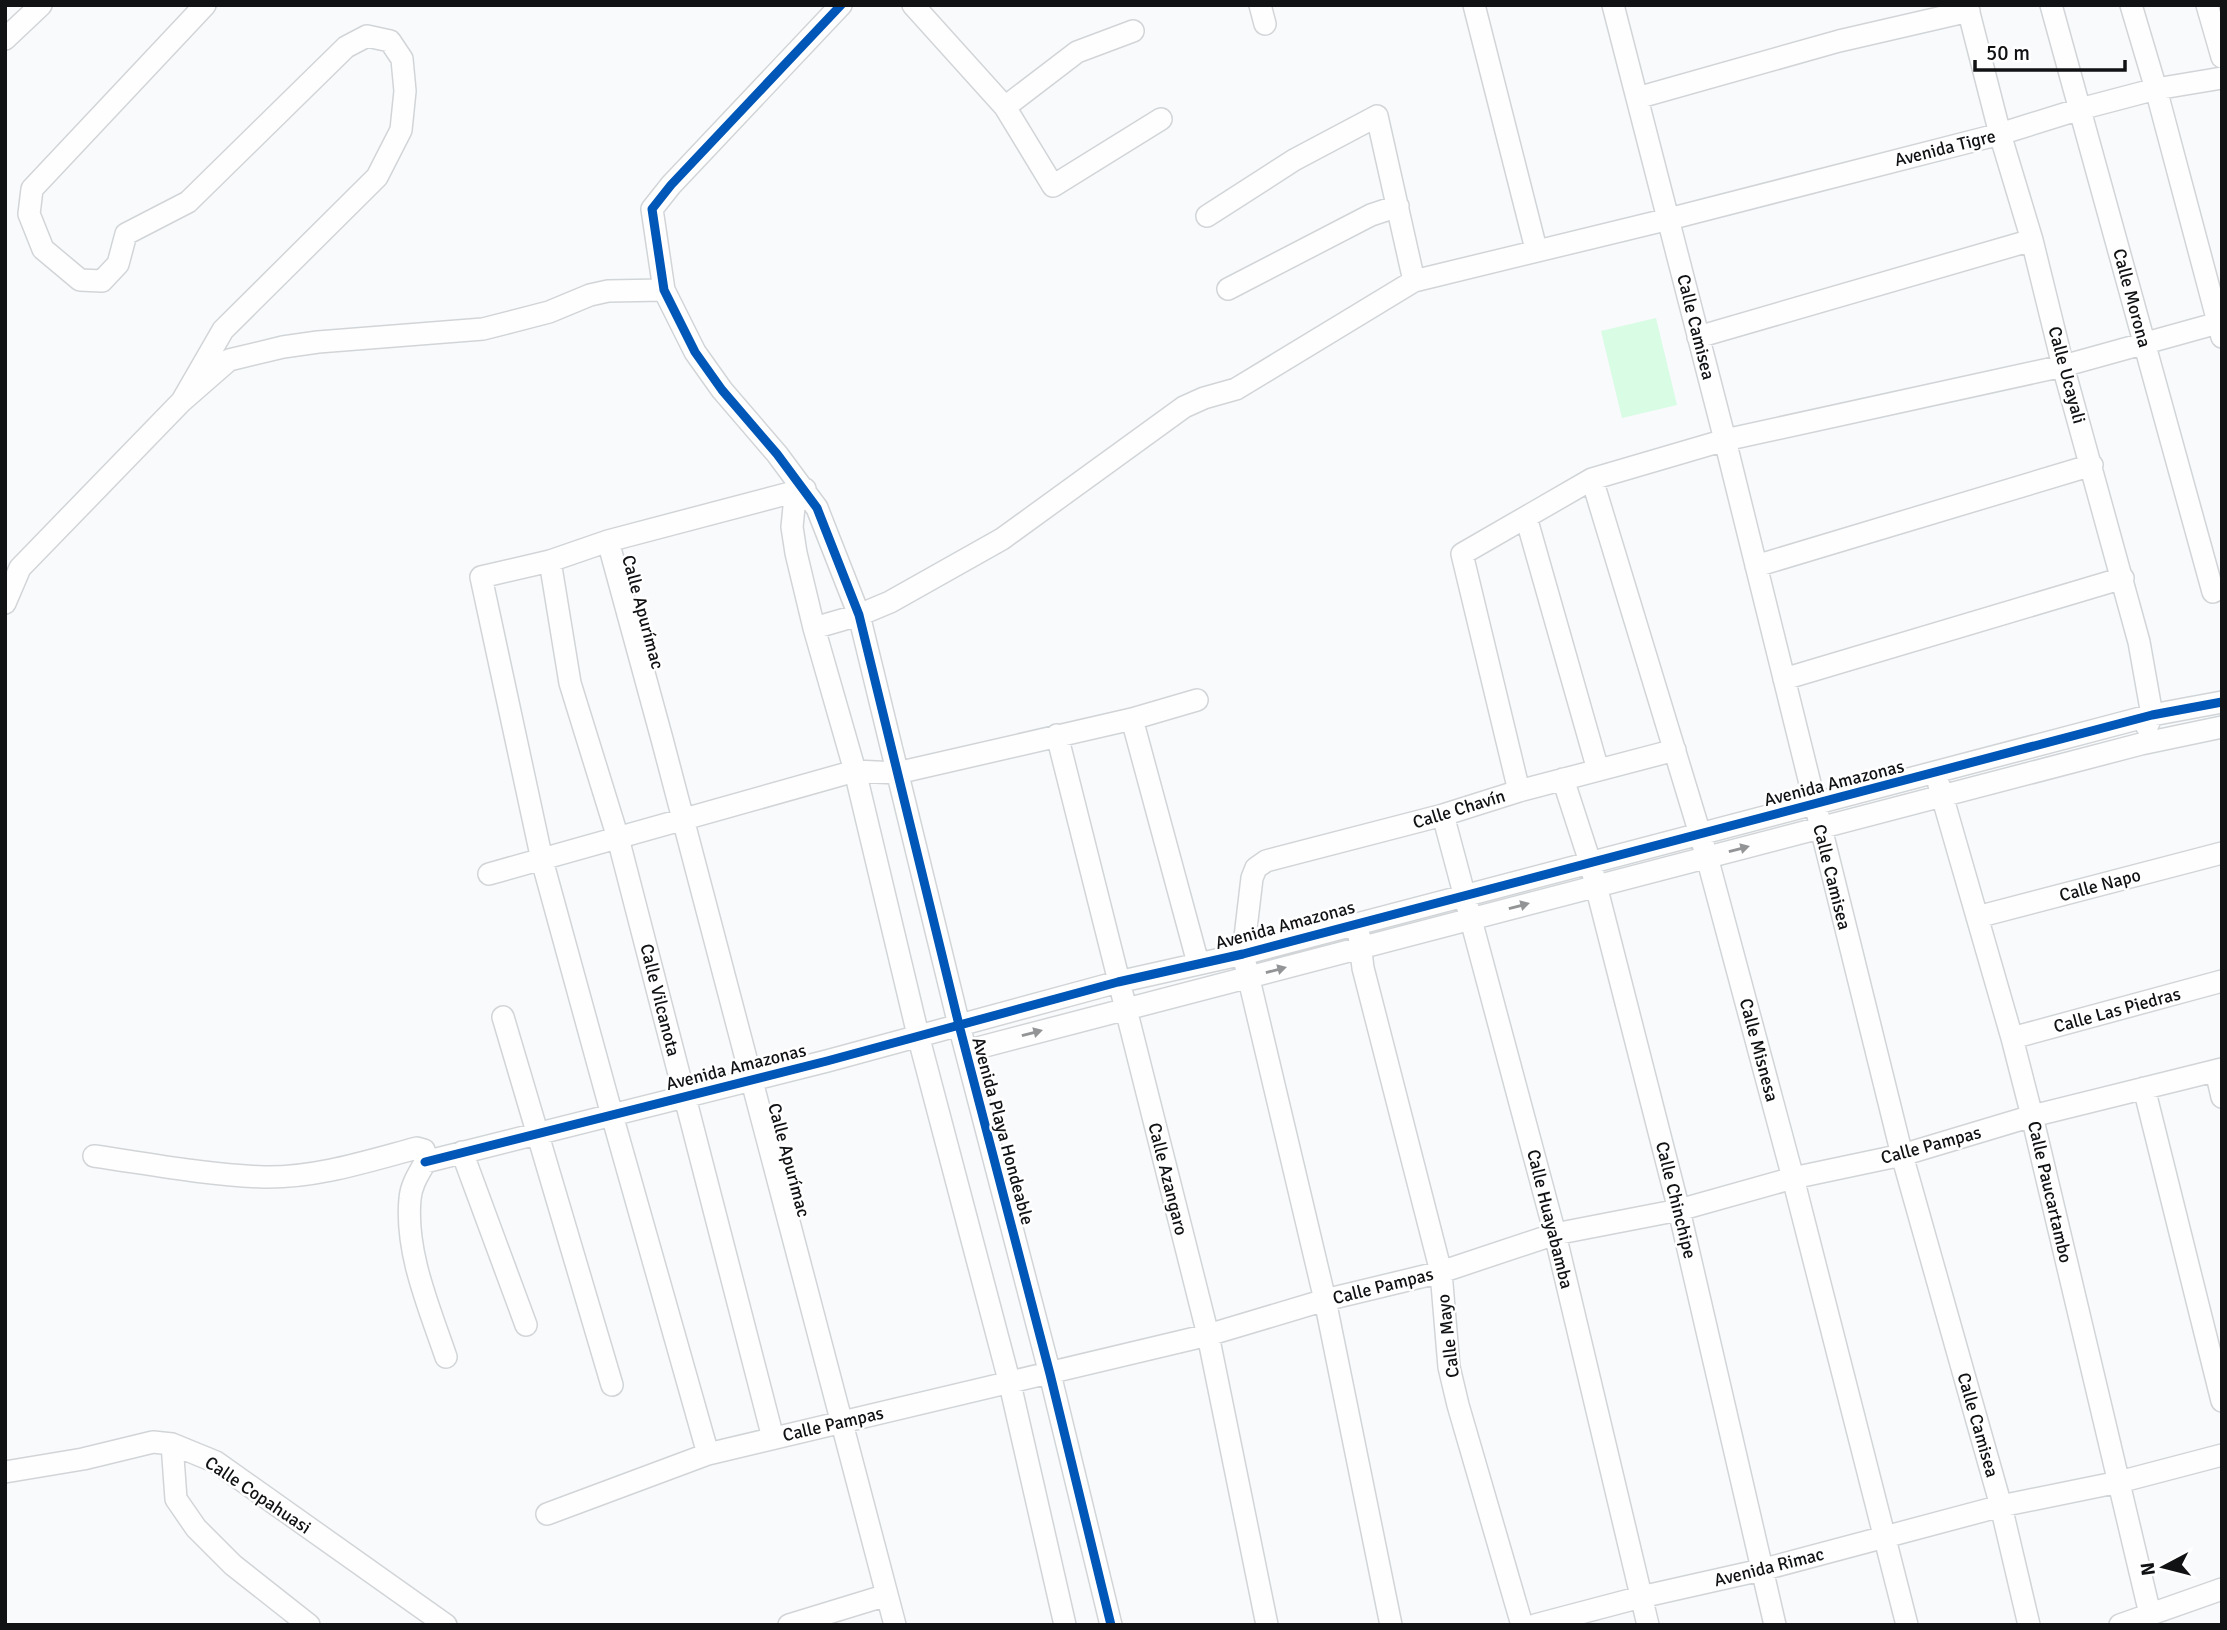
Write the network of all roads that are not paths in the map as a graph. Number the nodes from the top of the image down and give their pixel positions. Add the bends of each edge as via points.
1 (41, 5) edge
2 (205, 5) edge
3 (841, 5) edge
4 (1474, 5) edge
5 (1613, 5) edge
6 (2051, 5) edge
7 (2131, 5) edge
8 (2207, 5) edge
9 (922, 8) edge
10 (1968, 8) edge
11 (10, 28) edge
12 (1133, 32) dead end
13 (2222, 57) edge
14 (2222, 78) edge
15 (2156, 89) junction
16 (1637, 98) junction
17 (1005, 107) junction
18 (2080, 109) junction
19 (1161, 119) dead end
20 (2000, 134) junction
21 (1398, 206) junction
22 (1207, 216) dead end
23 (1669, 219) junction
24 (2032, 240) junction
25 (1536, 249) junction
26 (1414, 281) junction
27 (1227, 289) dead end
28 (664, 290) junction
29 (2220, 330) edge
30 (1698, 337) junction
31 (2144, 344) junction
32 (2063, 366) junction
33 (182, 401) junction
34 (1725, 440) junction
35 (2092, 465) junction
36 (1592, 479) junction
37 (805, 489) junction
38 (1526, 517) junction
39 (608, 541) junction
40 (550, 561) junction
41 (1756, 566) junction
42 (2123, 578) junction
43 (2213, 592) dead end
44 (5, 603) edge
45 (859, 615) junction
46 (814, 628) junction
47 (1784, 679) junction
48 (1197, 700) dead end
49 (2222, 702) edge
50 (2152, 715) junction
51 (1132, 719) junction
52 (2222, 727) edge
53 (1057, 735) junction
54 (2141, 744) junction
55 (1675, 750) junction
56 (1598, 770) junction
57 (855, 772) junction
58 (897, 773) junction
59 (1936, 773) junction
60 (1563, 779) junction
61 (1519, 791) junction
62 (1942, 796) junction
63 (1814, 804) junction
64 (1443, 815) junction
65 (683, 820) junction
66 (1820, 828) junction
67 (1700, 834) junction
68 (618, 838) junction
69 (2222, 853) edge
70 (1707, 857) junction
71 (542, 860) junction
72 (1590, 862) junction
73 (489, 874) dead end
74 (1596, 886) junction
75 (1463, 895) junction
76 (1977, 917) junction
77 (1470, 919) junction
78 (1357, 923) junction
79 (1361, 948) junction
80 (1243, 954) junction
81 (1198, 963) junction
82 (1248, 977) junction
83 (2222, 981) edge
84 (1118, 982) junction
85 (1125, 1009) junction
86 (503, 1017) dead end
87 (959, 1024) junction
88 (918, 1035) junction
89 (2012, 1038) junction
90 (966, 1051) junction
91 (2219, 1070) edge
92 (752, 1080) junction
93 (2144, 1088) junction
94 (685, 1096) junction
95 (2222, 1097) edge
96 (612, 1115) junction
97 (2032, 1116) junction
98 (537, 1133) junction
99 (462, 1152) junction
100 (1902, 1155) junction
101 (94, 1156) dead end
102 (425, 1162) junction
103 (1793, 1178) junction
104 (1679, 1210) junction
105 (1555, 1234) junction
106 (1441, 1272) junction
107 (1325, 1300) junction
108 (526, 1325) dead end
109 (1208, 1335) junction
110 (446, 1357) dead end
111 (1051, 1374) junction
112 (1010, 1384) junction
113 (612, 1385) dead end
114 (2222, 1401) edge
115 (842, 1422) junction
116 (773, 1438) junction
117 (172, 1444) junction
118 (708, 1454) junction
119 (2222, 1455) edge
120 (5, 1472) edge
121 (2119, 1482) junction
122 (2001, 1506) junction
123 (547, 1514) dead end
124 (1885, 1537) junction
125 (1761, 1570) junction
126 (2222, 1589) edge
127 (887, 1595) junction
128 (1642, 1597) junction
129 (2150, 1614) junction
130 (309, 1625) edge
131 (446, 1625) edge
132 (789, 1625) edge
133 (895, 1625) edge
134 (1065, 1625) edge
135 (1111, 1625) edge
136 (1267, 1625) edge
137 (1391, 1625) edge
138 (1522, 1625) edge
139 (1535, 1625) edge
140 (1648, 1625) edge
141 (1775, 1625) edge
142 (1908, 1625) edge
143 (2029, 1625) edge
144 (2120, 1625) edge

1 - 11 street
2 - 33 street via 32,189 29,215 43,249 80,280 102,281 118,264 126,234 188,202 346,47 367,36 390,41 402,59 405,91 401,130 377,177 223,330
3 - 28 street, Avenida Playa Hondeable via 652,209
4 - 25 street
5 - 16 street, Calle Camisea
6 - 18 street, Calle Morona
7 - 15 street
8 - 13 street
9 - 17 street
10 - 16 street
10 - 20 street, Calle Ucayali
12 - 17 street via 1077,52
14 - 15 street, Avenida Tigre
15 - 18 street, Avenida Tigre
15 - 29 street
16 - 23 street, Calle Camisea
17 - 19 street via 1054,186
18 - 20 street, Avenida Tigre
18 - 31 street, Calle Morona
20 - 23 street, Avenida Tigre
20 - 24 street, Calle Ucayali
21 - 22 street via 1377,116 1294,160
21 - 26 street
21 - 27 street via 1371,215
23 - 25 street, Avenida Tigre
23 - 30 street, Calle Camisea
24 - 30 street
24 - 32 street, Calle Ucayali
25 - 26 street, Avenida Tigre
26 - 45 street, Avenida Tigre via 1236,389 1184,407 1003,539
28 - 33 street via 608,291 483,329 283,346 229,360
28 - 37 street, Avenida Playa Hondeable via 695,352
29 - 31 street
30 - 34 street, Calle Camisea
31 - 32 street
31 - 43 street, Calle Morona
32 - 34 street
32 - 35 street, Calle Ucayali
33 - 44 street via 20,568
34 - 36 street
34 - 41 street, Calle Camisea
35 - 41 street
35 - 42 street, Calle Ucayali
36 - 38 street
36 - 55 street, Calle Misnesa
37 - 39 street
37 - 45 street, Avenida Playa Hondeable via 829,533
37 - 46 street via 794,506 792,527
38 - 56 street
38 - 61 street via 1462,554
39 - 40 street
39 - 65 street, Calle Apurímac
40 - 68 street, Calle Vilcanota via 568,674
40 - 71 street via 481,576
41 - 47 street, Calle Camisea
42 - 47 street
42 - 50 street, Calle Ucayali
45 - 46 street, Avenida Tigre
45 - 58 street, Avenida Playa Hondeable
46 - 57 street
47 - 63 street, Calle Camisea
48 - 51 street
49 - 50 street, Avenida Amazonas
50 - 54 street
50 - 59 street, Avenida Amazonas
51 - 53 street
51 - 81 street
52 - 54 street
53 - 58 street
53 - 84 street, Calle Azangaro
54 - 62 street
55 - 56 street, Calle Chavín
55 - 67 street, Calle Misnesa
56 - 60 street, Calle Chavín
57 - 58 street
57 - 65 street
57 - 88 street
58 - 87 street, Avenida Playa Hondeable
59 - 62 street, Calle Paucartambo
59 - 63 street, Avenida Amazonas
60 - 61 street, Calle Chavín
60 - 72 street, Calle Chinchipe
61 - 64 street, Calle Chavín
62 - 66 street
62 - 76 street, Calle Paucartambo
63 - 66 street, Calle Camisea
63 - 67 street, Avenida Amazonas
64 - 75 street, Calle Huayabamba
64 - 80 street, Calle Chavín via 1266,861 1252,878
65 - 68 street
65 - 92 street, Calle Apurímac
70 -> 66 street
66 - 100 street, Calle Camisea
67 - 70 street, Calle Misnesa
67 - 72 street, Avenida Amazonas
68 - 71 street
68 - 94 street, Calle Vilcanota
69 - 76 street, Calle Napo
70 - 74 street
70 - 103 street, Calle Misnesa
71 - 73 street
71 - 96 street
72 - 74 street, Calle Chinchipe
72 - 75 street, Avenida Amazonas
77 -> 74 street
74 - 104 street, Calle Chinchipe
75 - 77 street, Calle Huayabamba
75 - 78 street, Avenida Amazonas
76 - 89 street, Calle Paucartambo
77 - 79 street
77 - 105 street, Calle Huayabamba
78 - 79 street, Calle Mayo
78 - 80 street, Avenida Amazonas
82 -> 79 street
79 - 106 street, Calle Mayo
80 - 81 street, Avenida Amazonas
80 - 82 street
81 - 84 street, Avenida Amazonas
82 - 85 street
82 - 107 street
83 - 89 street, Calle Las Piedras
84 - 85 street, Calle Azangaro
84 - 87 street, Avenida Amazonas
90 -> 85 street
85 - 109 street, Calle Azangaro
86 - 98 street
87 - 88 street, Avenida Amazonas
87 - 90 street, Avenida Playa Hondeable
88 - 92 street, Avenida Amazonas
88 - 112 street
89 - 97 street, Calle Paucartambo
90 - 111 street, Avenida Playa Hondeable
91 - 93 street, Calle Pampas
91 - 95 street
92 - 94 street, Avenida Amazonas
92 - 115 street, Calle Apurímac
93 - 97 street, Calle Pampas
93 - 114 street
94 - 96 street, Avenida Amazonas
94 - 116 street, Calle Vilcanota
96 - 98 street, Avenida Amazonas
96 - 118 street
97 - 100 street, Calle Pampas
97 - 121 street, Calle Paucartambo
98 - 99 street, Avenida Amazonas
98 - 113 street
99 - 102 street, Avenida Amazonas
99 - 108 street
100 - 103 street, Calle Pampas
100 - 122 street, Calle Camisea
101 - 102 street via 266,1177 325,1171 417,1148 426,1152
102 - 110 street via 410,1197 410,1229 417,1270
103 - 104 street, Calle Pampas
103 - 124 street, Calle Misnesa
104 - 105 street, Calle Pampas
104 - 125 street, Calle Chinchipe
105 - 106 street, Calle Pampas
105 - 128 street, Calle Huayabamba
106 - 107 street, Calle Pampas
106 - 138 street, Calle Mayo via 1449,1367
107 - 109 street, Calle Pampas
107 - 137 street
109 - 111 street, Calle Pampas
109 - 136 street, Calle Azangaro
111 - 112 street, Calle Pampas
111 - 135 street, Avenida Playa Hondeable
112 - 115 street, Calle Pampas
112 - 134 street
115 - 116 street, Calle Pampas
115 - 127 street, Calle Apurímac
116 - 118 street, Calle Pampas
117 - 120 street, Calle Copahuasi via 153,1442
117 - 130 street via 176,1499 196,1528 233,1565
117 - 131 street, Calle Copahuasi via 216,1462
118 - 123 street, Calle Pampas
119 - 121 street, Avenida Rimac
121 - 122 street, Avenida Rimac
121 - 129 street, Calle Paucartambo
122 - 124 street, Avenida Rimac
122 - 143 street, Calle Camisea
124 - 125 street, Avenida Rimac
124 - 142 street, Calle Misnesa
125 - 128 street, Avenida Rimac
125 - 141 street, Calle Chinchipe
126 - 129 street
127 - 132 street
127 - 133 street, Calle Apurímac
128 - 139 street, Avenida Rimac
128 - 140 street, Calle Huayabamba
129 - 144 street

